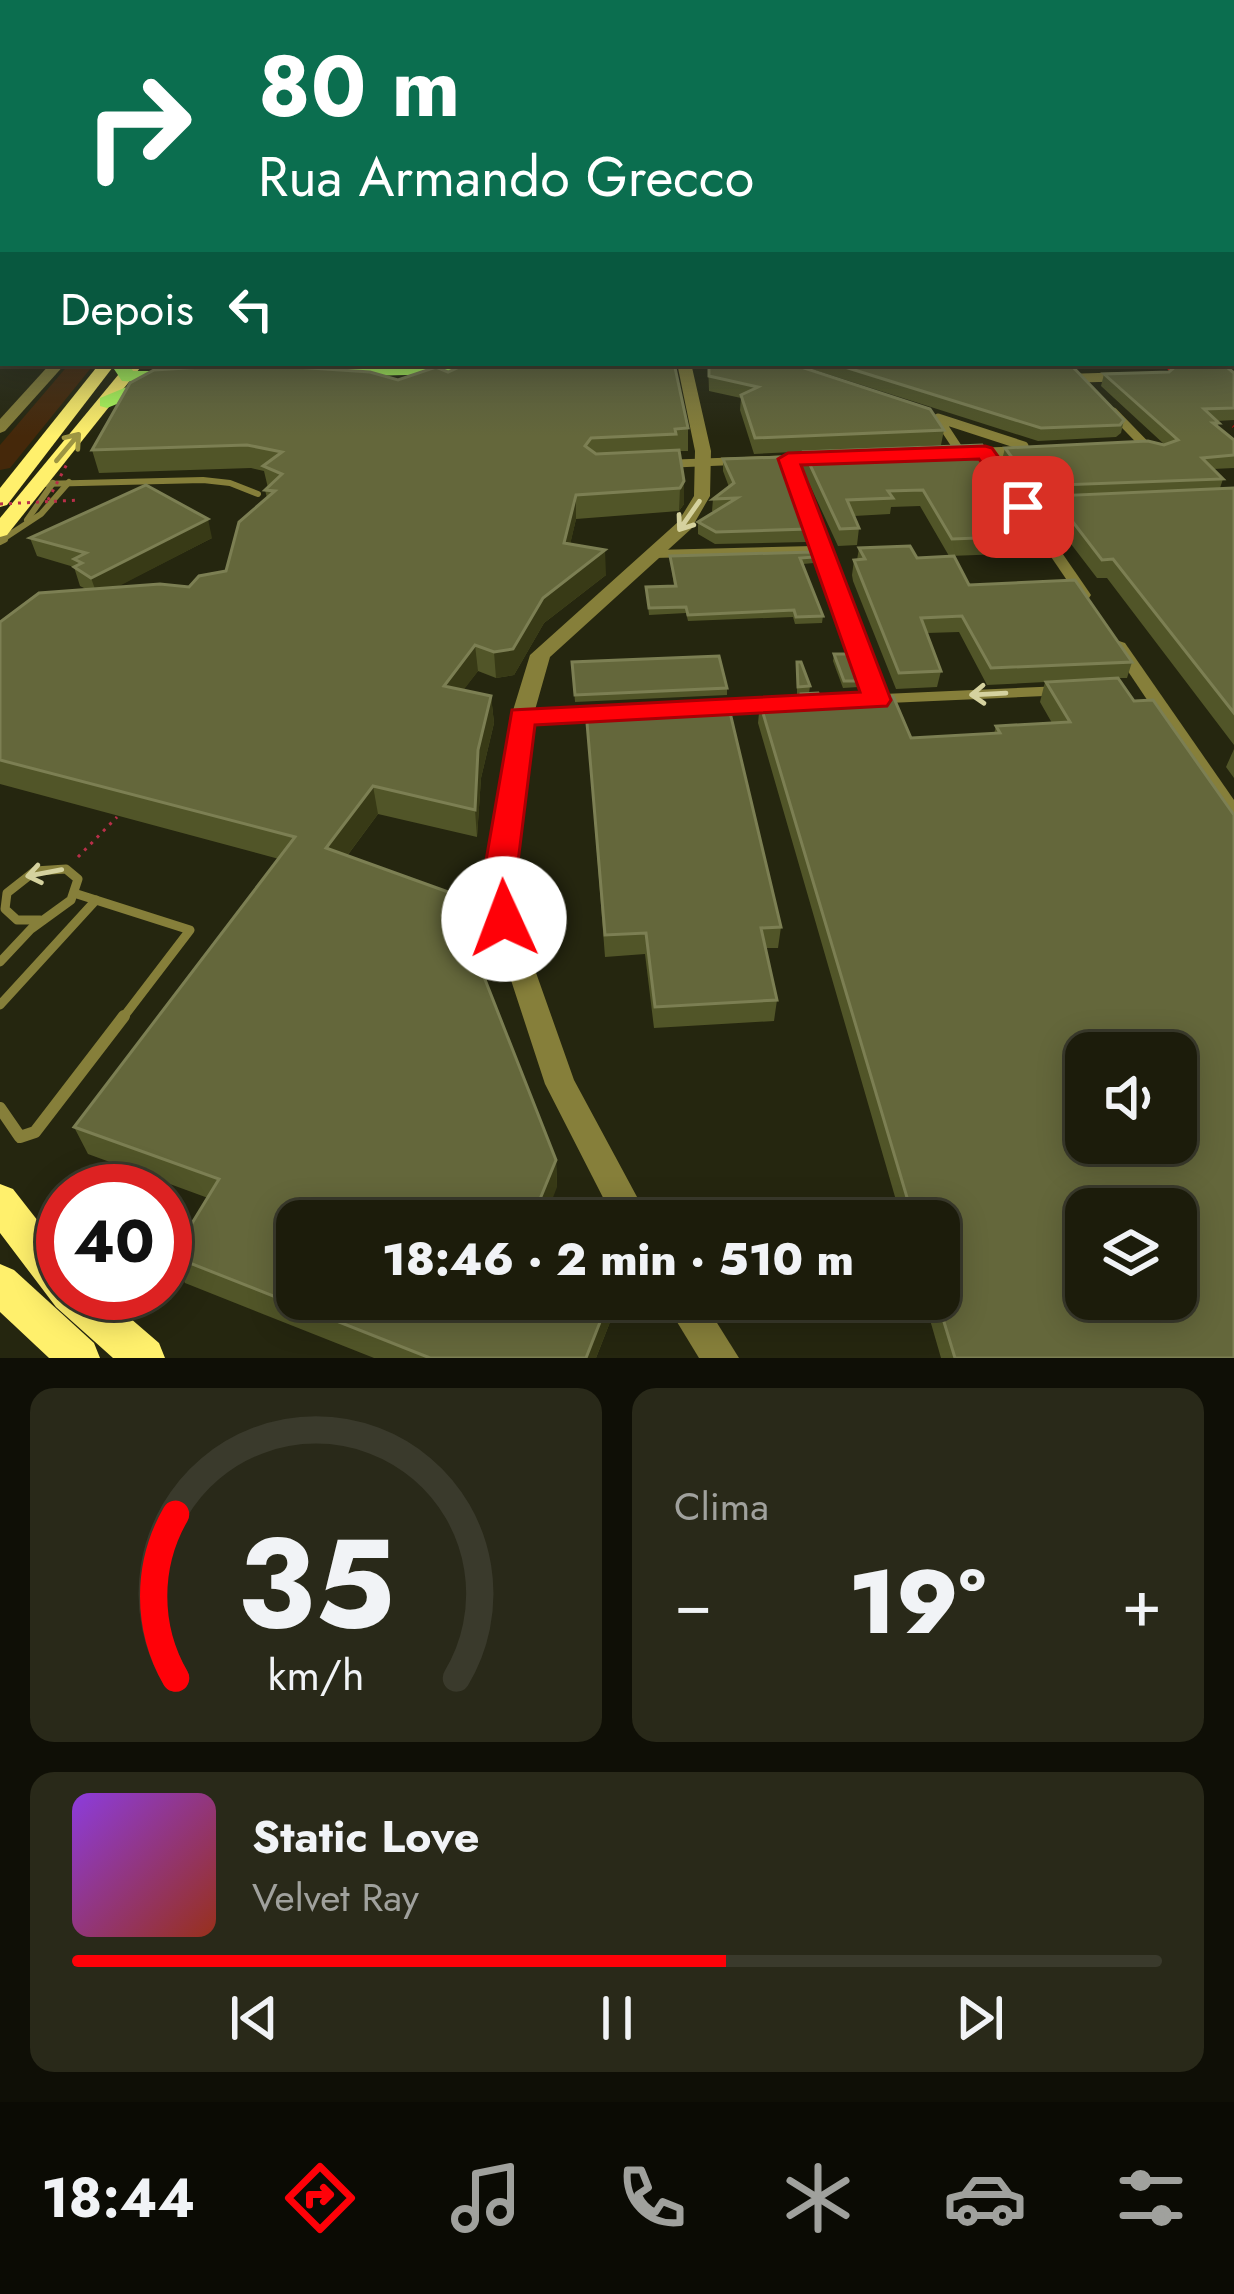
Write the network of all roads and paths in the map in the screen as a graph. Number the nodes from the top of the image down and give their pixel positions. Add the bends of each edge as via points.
1 (55, 366) edge
2 (106, 366) edge
3 (269, 366) edge
4 (304, 366) edge
5 (435, 366) edge
6 (685, 366) edge
7 (1069, 366) edge
8 (130, 367) edge
9 (521, 369) edge
10 (203, 372) junction
11 (266, 376) junction
12 (1137, 376) edge
13 (1081, 378) junction
14 (313, 382) edge
15 (332, 382) edge
16 (107, 402) junction
17 (917, 411) edge
18 (938, 418) junction
19 (0, 428) edge
20 (1145, 445) junction
21 (1124, 446) edge
22 (1159, 449) edge
23 (985, 452) junction
24 (962, 453) junction
25 (940, 454) edge
26 (831, 458) edge
27 (788, 459) junction
28 (68, 462) dead end
29 (704, 462) junction
30 (639, 466) edge
31 (69, 482) junction
32 (46, 489) junction
33 (6, 490) edge
34 (258, 494) dead end
35 (80, 500) dead end
36 (1070, 505) edge
37 (1023, 507) junction
38 (23, 526) junction
39 (0, 531) edge
40 (0, 541) edge
41 (822, 550) junction
42 (653, 554) junction
43 (1096, 613) edge
44 (1109, 632) edge
45 (1147, 687) junction
46 (1125, 688) edge
47 (1080, 690) edge
48 (877, 700) junction
49 (854, 701) edge
50 (806, 703) edge
51 (688, 709) edge
52 (616, 712) edge
53 (522, 717) junction
54 (1234, 814) edge
55 (118, 816) dead end
56 (66, 869) junction
57 (77, 894) junction
58 (96, 900) junction
59 (2, 911) edge
60 (40, 920) junction
61 (0, 962) edge
62 (0, 1005) edge
63 (0, 1108) edge
64 (623, 1200) edge
65 (0, 1202) edge
66 (36, 1249) edge
67 (0, 1284) edge
68 (101, 1320) edge
69 (695, 1320) edge
70 (79, 1358) edge
71 (144, 1358) edge
72 (721, 1358) edge

1 - 19 street
2 - 33 main road
3 - 10 main road
4 - 11 main road via 264,368
5 - 9 main road
5 - 11 main road
6 - 29 street
7 - 13 street
8 - 10 main road
8 - 16 main road
10 - 11 main road
10 - 16 main road
12 - 13 street
13 - 20 street
14 - 15 lane
32 -> 16 main road
17 - 18 street
18 - 23 street via 1036,450
18 - 24 street
20 - 21 street
20 - 22 street
23 - 24 street
23 - 37 street
24 - 25 street
26 - 27 street
27 - 29 street
27 - 41 street
28 - 32 path, bridge
29 - 30 street
29 -> 42 street via 696,512
31 - 32 lane
31 - 34 lane via 203,480
31 - 38 lane
32 - 33 main road
32 - 33 path, bridge
32 - 35 path, bridge
32 - 38 lane
32 - 39 main road
36 - 37 lane
37 - 43 street
38 - 40 lane
41 - 42 street
41 - 48 street
42 - 53 street via 540,655
44 - 45 street
45 - 46 street
45 - 54 street
47 -> 48 street
48 - 49 street
50 - 51 street
52 - 53 street
53 - 64 street via 499,878 504,919 560,1084
55 - 56 path
56 - 57 lane via 78,879
56 -> 59 lane via 23,878
57 - 58 lane
57 - 60 lane
58 - 62 lane
58 - 63 lane via 190,930 35,1132 20,1137
59 - 60 lane
60 - 61 lane
65 - 66 main road
67 - 70 main road
68 - 71 main road
69 - 72 street

